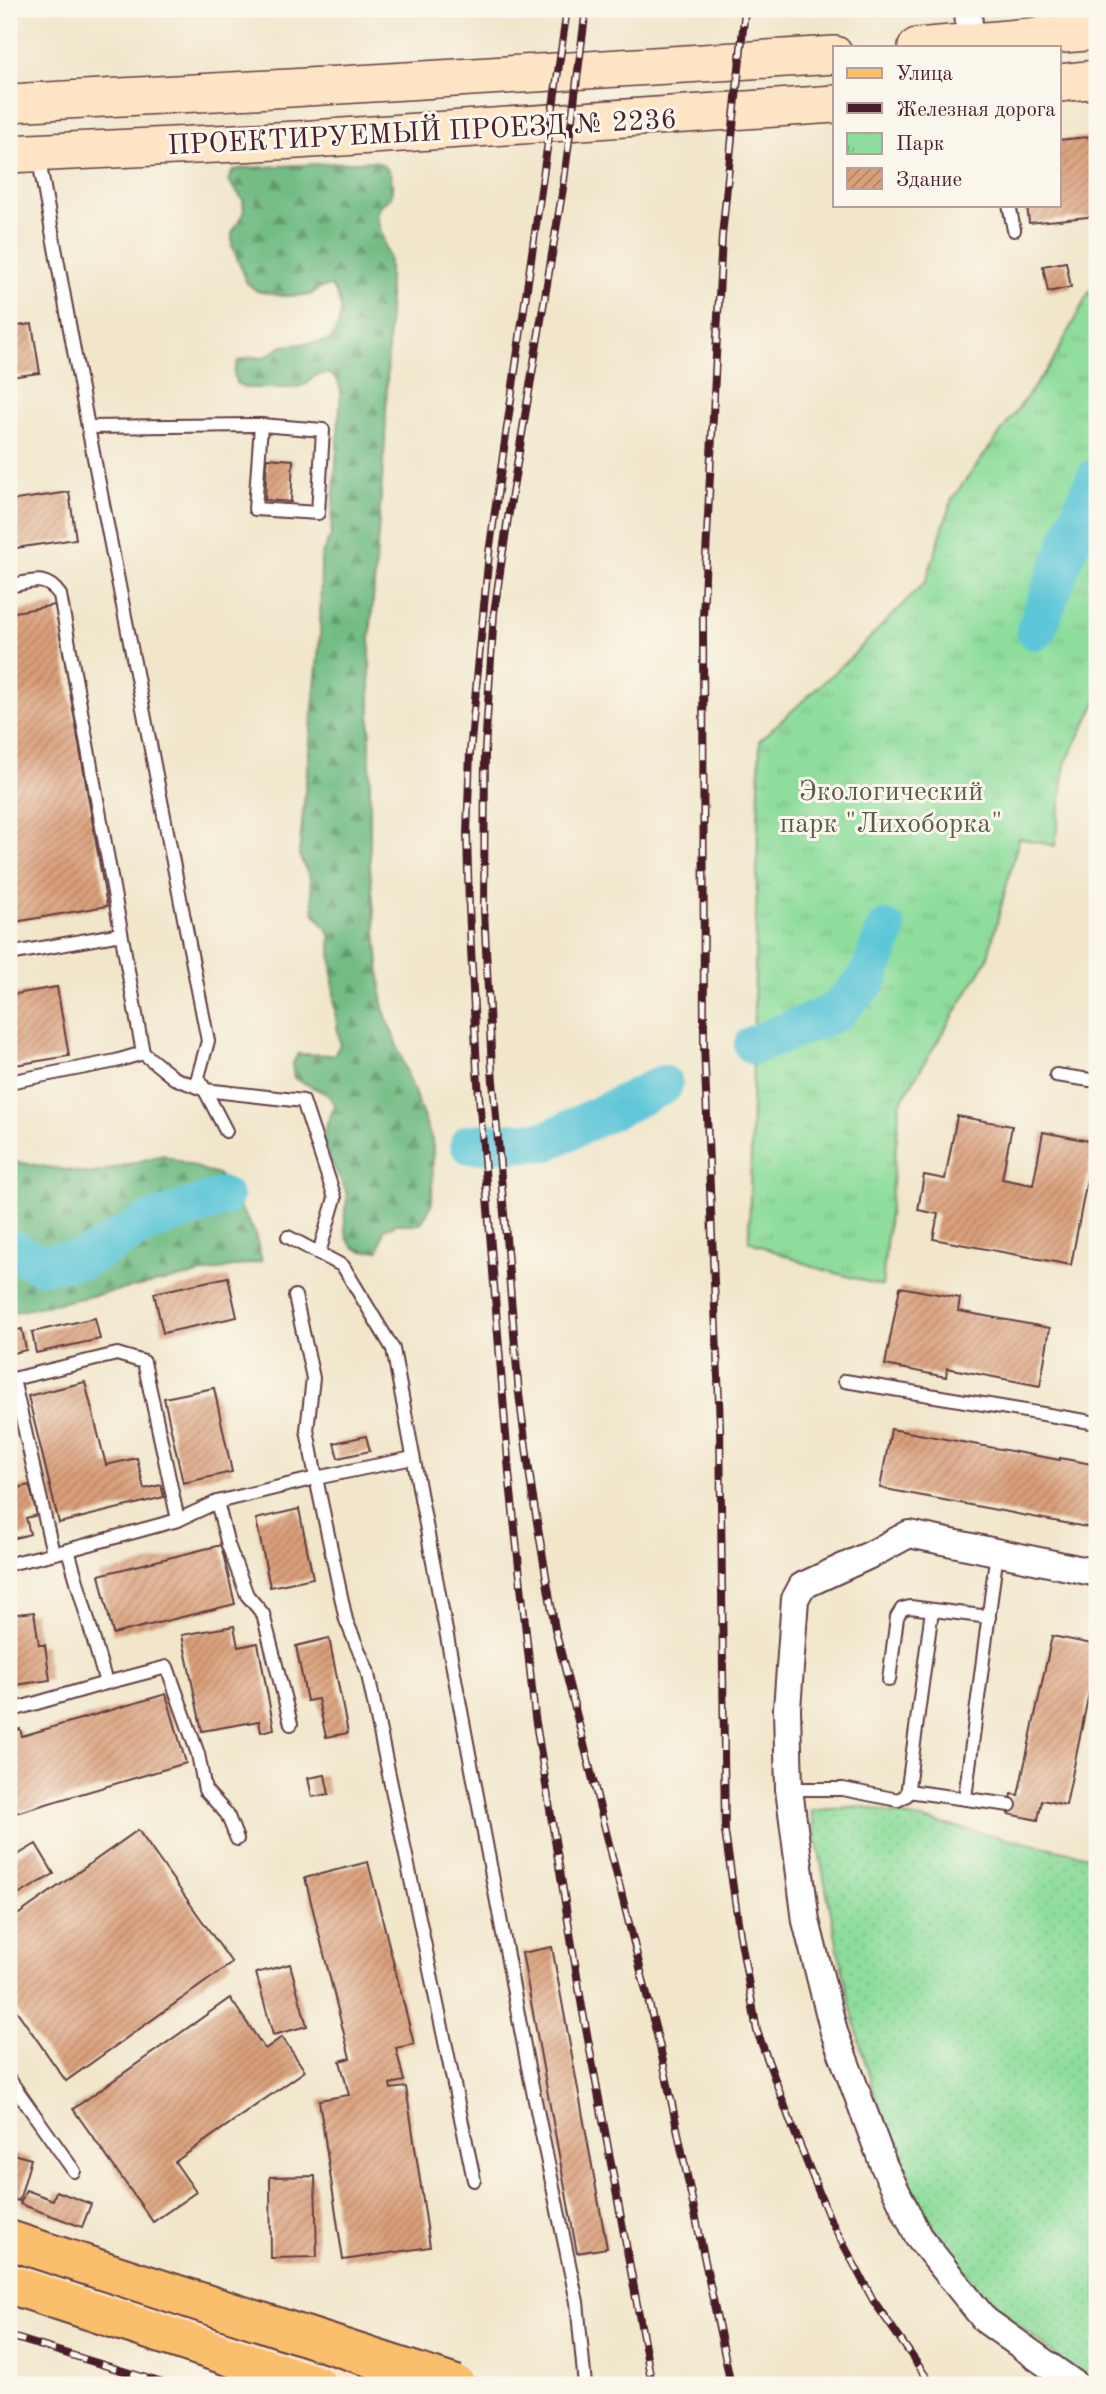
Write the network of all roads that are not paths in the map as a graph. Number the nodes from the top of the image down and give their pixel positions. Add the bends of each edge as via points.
1 (969, 25) edge
2 (1097, 31) edge
3 (919, 46) edge
4 (833, 55) edge
5 (1097, 79) edge
6 (1060, 83) edge
7 (9, 103) edge
8 (833, 104) edge
9 (23, 153) edge
10 (1009, 206) edge
11 (1014, 230) dead end
12 (261, 425) junction
13 (88, 427) junction
14 (9, 586) edge
15 (121, 934) junction
16 (9, 954) edge
17 (143, 1053) junction
18 (1056, 1074) dead end
19 (1097, 1081) edge
20 (9, 1082) edge
21 (205, 1090) junction
22 (226, 1131) dead end
23 (288, 1237) dead end
24 (319, 1253) junction
25 (295, 1296) dead end
26 (11, 1378) edge
27 (845, 1381) dead end
28 (1097, 1423) edge
29 (413, 1458) junction
30 (316, 1478) junction
31 (218, 1502) junction
32 (178, 1520) junction
33 (68, 1550) junction
34 (997, 1552) junction
35 (53, 1553) junction
36 (9, 1564) edge
37 (1097, 1573) edge
38 (932, 1610) junction
39 (989, 1617) junction
40 (888, 1680) dead end
41 (106, 1683) junction
42 (9, 1711) edge
43 (291, 1724) dead end
44 (789, 1789) junction
45 (908, 1791) junction
46 (965, 1798) junction
47 (1010, 1804) dead end
48 (237, 1839) dead end
49 (9, 2078) edge
50 (74, 2171) dead end
51 (474, 2180) dead end
52 (9, 2240) edge
53 (9, 2261) edge
54 (9, 2284) edge
55 (317, 2385) edge
56 (390, 2385) edge
57 (456, 2385) edge
58 (584, 2385) edge
59 (1076, 2385) edge

1 - 2 main road
1 - 3 main road
4 - 7 main road, ПРОЕКТИРУЕМЫЙ ПРОЕЗД № 2236
5 - 6 main road
8 - 9 main road, ПРОЕКТИРУЕМЫЙ ПРОЕЗД № 2236 via 297,140
9 - 13 lane
10 - 11 lane
12 - 12 lane via 323,430 318,513 255,509
12 - 13 lane
13 - 21 lane via 208,1041 198,1077
14 - 15 lane via 41,580 52,584 60,595
15 - 16 lane
15 - 17 lane
17 - 20 lane
17 - 21 lane via 174,1078
18 - 19 lane
21 - 22 lane
21 - 24 lane via 303,1101 335,1198
23 - 24 lane
24 - 29 lane via 343,1266 393,1349
25 - 30 lane via 313,1378 307,1430
26 - 32 lane via 117,1354 144,1362
26 - 35 lane
27 - 28 lane
29 - 30 lane
29 - 58 lane via 577,2302
30 - 31 lane
30 - 51 lane via 346,1620 368,1670
31 - 32 lane
31 - 43 lane via 247,1595 262,1614
32 - 33 lane
33 - 35 lane
33 - 41 lane
34 - 37 street
34 - 39 lane
34 - 44 street via 909,1534 802,1586 795,1599 787,1709
35 - 36 lane
38 - 39 lane
38 - 40 lane via 910,1607 899,1612
38 - 45 lane
39 - 46 lane
41 - 42 lane
41 - 48 lane via 167,1667 198,1754 205,1790 227,1814
44 - 45 lane via 843,1789 898,1800
44 - 59 street via 806,1921 831,2020 884,2166 918,2236 985,2320
45 - 46 lane
46 - 47 lane
49 - 50 lane
52 - 57 main road, bridge
53 - 56 main road
54 - 55 main road

